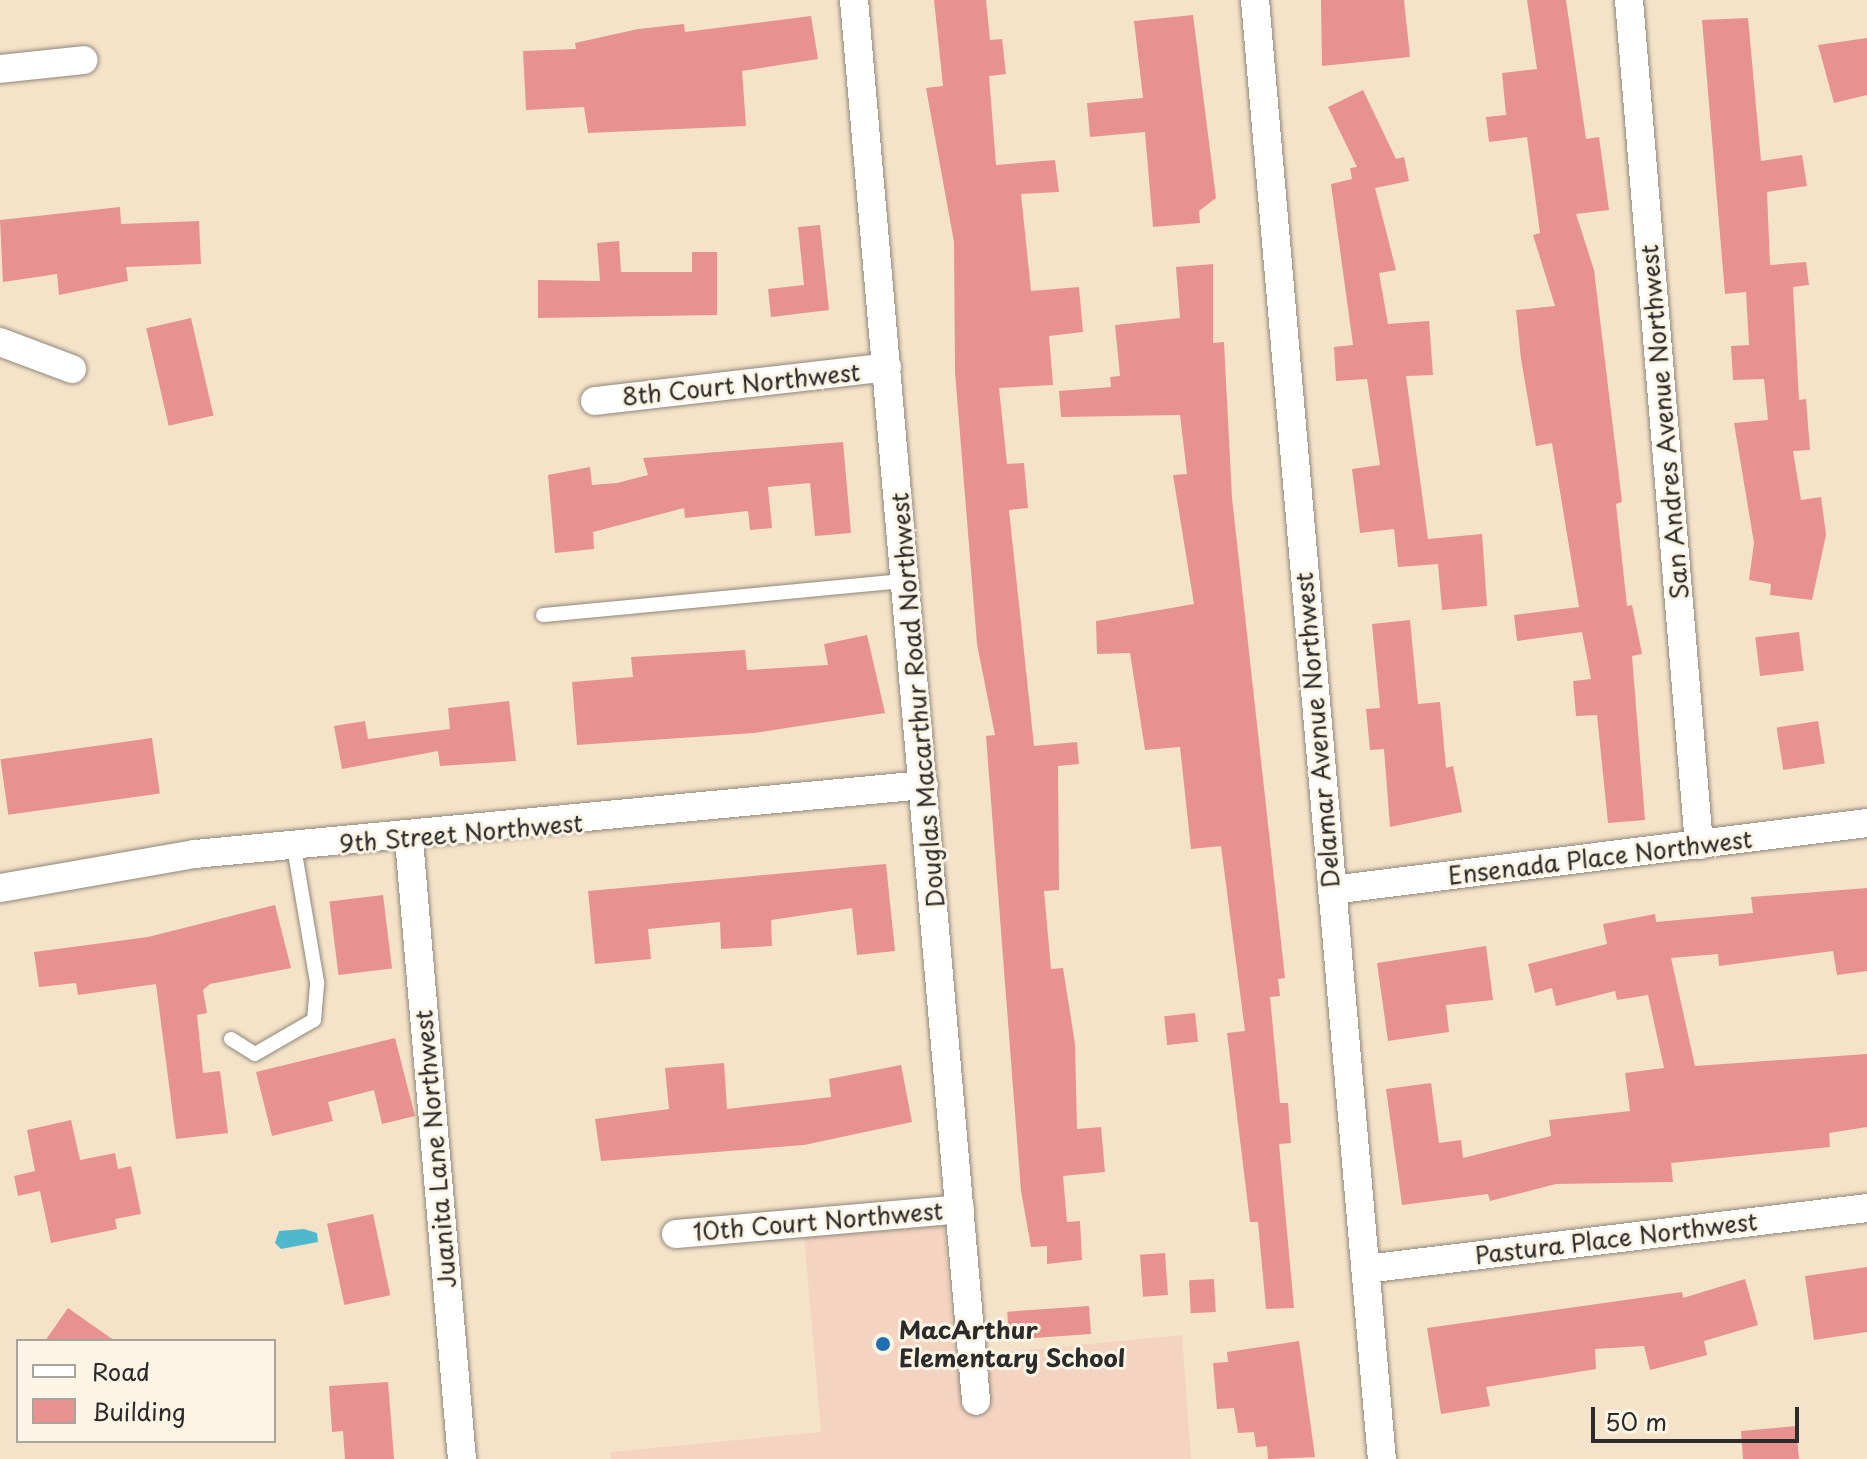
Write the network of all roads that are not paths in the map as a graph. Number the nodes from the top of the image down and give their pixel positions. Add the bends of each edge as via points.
1 (854, 0) edge
2 (1255, 0) edge
3 (1629, 0) edge
4 (84, 60) dead end
5 (0, 69) edge
6 (0, 342) edge
7 (887, 367) junction
8 (72, 369) dead end
9 (595, 401) dead end
10 (906, 581) junction
11 (543, 615) dead end
12 (924, 785) junction
13 (1867, 823) edge
14 (409, 840) junction
15 (1699, 845) junction
16 (294, 848) junction
17 (0, 888) edge
18 (1332, 890) junction
19 (231, 1039) dead end
20 (1867, 1208) edge
21 (960, 1209) junction
22 (676, 1234) dead end
23 (1366, 1269) junction
24 (976, 1401) dead end
25 (462, 1459) edge
26 (1382, 1459) edge

1 - 7 street, Douglas Macarthur Road Northwest
2 - 18 street, Delamar Avenue Northwest
3 - 15 street, San Andres Avenue Northwest
4 - 5 street
6 - 8 street
7 - 9 street, 8th Court Northwest
7 - 10 street, Douglas Macarthur Road Northwest
10 - 11 lane
10 - 12 street, Douglas Macarthur Road Northwest
12 - 14 street, 9th Street Northwest
12 - 21 street, Douglas Macarthur Road Northwest
13 - 15 street, Ensenada Place Northwest
14 - 16 street, 9th Street Northwest
14 - 25 street, Juanita Lane Northwest
15 - 18 street, Ensenada Place Northwest
16 - 17 street, 9th Street Northwest via 195,854
16 - 19 lane via 317,982 314,1020 255,1054
18 - 23 street, Delamar Avenue Northwest
20 - 23 street, Pastura Place Northwest
21 - 22 street, 10th Court Northwest
21 - 24 street, Douglas Macarthur Road Northwest
23 - 26 street, Delamar Avenue Northwest

